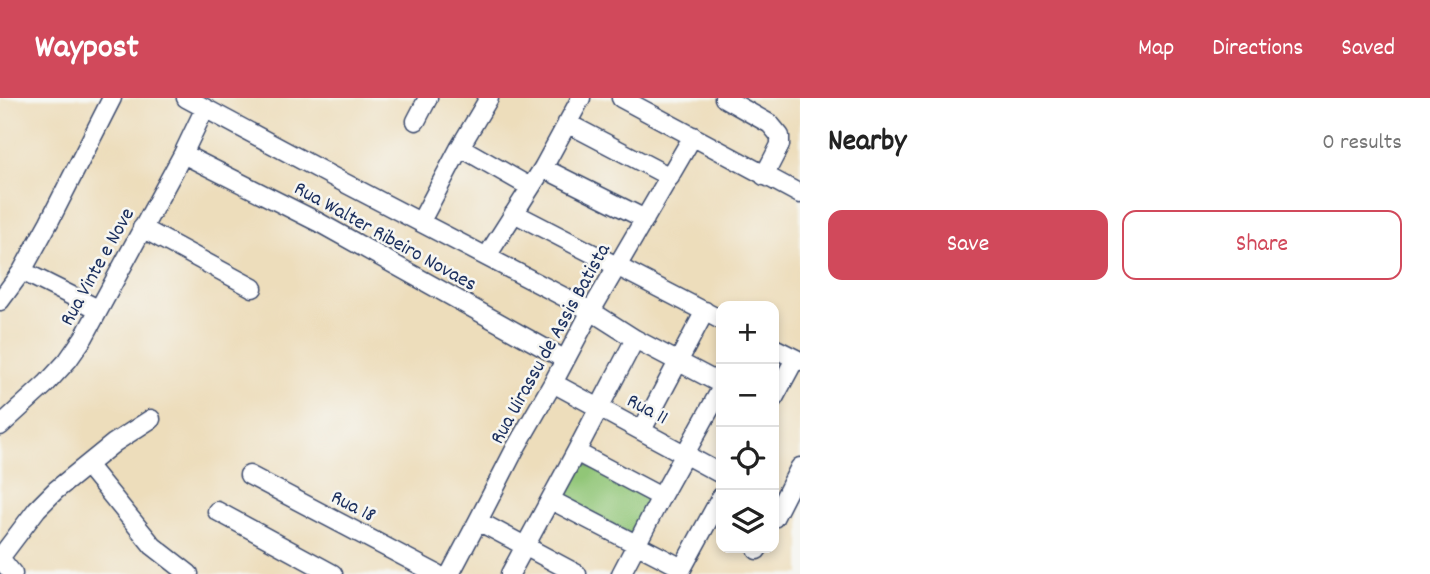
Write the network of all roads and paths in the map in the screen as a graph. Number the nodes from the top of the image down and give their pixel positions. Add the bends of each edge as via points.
1 (111, 98) edge
2 (186, 98) edge
3 (428, 98) edge
4 (489, 98) edge
5 (581, 98) edge
6 (621, 98) edge
7 (724, 98) edge
8 (205, 108) junction
9 (416, 121) dead end
10 (567, 123) junction
11 (693, 136) junction
12 (460, 147) junction
13 (183, 154) junction
14 (543, 167) junction
15 (764, 176) junction
16 (670, 177) junction
17 (530, 187) junction
18 (800, 194) edge
19 (514, 213) junction
20 (645, 219) junction
21 (421, 221) junction
22 (142, 228) junction
23 (487, 256) junction
24 (617, 267) junction
25 (22, 271) junction
26 (253, 288) dead end
27 (0, 301) edge
28 (98, 309) junction
29 (591, 311) junction
30 (713, 316) edge
31 (635, 339) junction
32 (779, 351) edge
33 (564, 359) junction
34 (797, 360) edge
35 (678, 362) junction
36 (553, 383) junction
37 (716, 383) edge
38 (779, 390) edge
39 (716, 395) edge
40 (599, 408) junction
41 (151, 419) dead end
42 (0, 426) edge
43 (642, 430) junction
44 (576, 452) junction
45 (684, 454) junction
46 (87, 465) junction
47 (800, 467) edge
48 (716, 471) edge
49 (250, 475) dead end
50 (661, 497) junction
51 (551, 500) junction
52 (716, 506) edge
53 (779, 508) edge
54 (217, 511) dead end
55 (478, 521) junction
56 (637, 543) junction
57 (525, 546) junction
58 (0, 558) edge
59 (680, 571) edge
60 (570, 572) edge
61 (13, 574) edge
62 (189, 574) edge
63 (333, 574) edge
64 (437, 574) edge
65 (450, 574) edge
66 (510, 574) edge
67 (621, 574) edge

1 - 25 street
2 - 8 street
3 - 9 street
4 - 12 street
5 - 10 street
6 - 11 street
7 - 15 street via 777,130 781,139
8 - 13 street, Rua Vinte e Nove
8 - 21 street
10 - 14 street
10 - 16 street
11 - 15 street
11 - 16 street, Rua Uirassu de Assis Batista
12 - 17 street
12 - 21 street
13 - 22 street, Rua Vinte e Nove
13 - 33 street, Rua Walter Ribeiro Novaes via 318,222
14 - 17 street
14 - 20 street
15 - 18 street
16 - 20 street, Rua Uirassu de Assis Batista
17 - 19 street
19 - 23 street
19 - 24 street
20 - 24 street, Rua Uirassu de Assis Batista
21 - 23 street
22 - 26 street
22 - 28 street, Rua Vinte e Nove
23 - 29 street
24 - 29 street, Rua Uirassu de Assis Batista
24 - 30 street
25 - 27 street
25 - 28 street
28 - 42 street, Rua Vinte e Nove via 68,360
29 - 31 street
29 - 33 street, Rua Uirassu de Assis Batista
30 - 35 street
31 - 35 street
31 - 40 street
32 - 34 street
33 - 36 street, Rua Uirassu de Assis Batista
34 - 38 street
35 - 37 street
35 - 43 street
36 - 40 street, Rua 11
36 - 55 street, Rua Uirassu de Assis Batista
39 - 45 street
40 - 43 street, Rua 11
40 - 44 street
41 - 46 street
43 - 45 street, Rua 11
44 - 50 street
44 - 51 street
45 - 48 street, Rua 11
45 - 50 street
46 - 58 street via 37,509
46 - 62 street via 153,546
47 - 53 street
49 - 64 street, Rua 18
50 - 56 street
51 - 56 street
51 - 57 street
52 - 59 street
54 - 63 street
55 - 57 street
55 - 65 street, Rua Uirassu de Assis Batista
56 - 59 street
56 - 67 street
57 - 60 street
57 - 66 street
58 - 61 street

